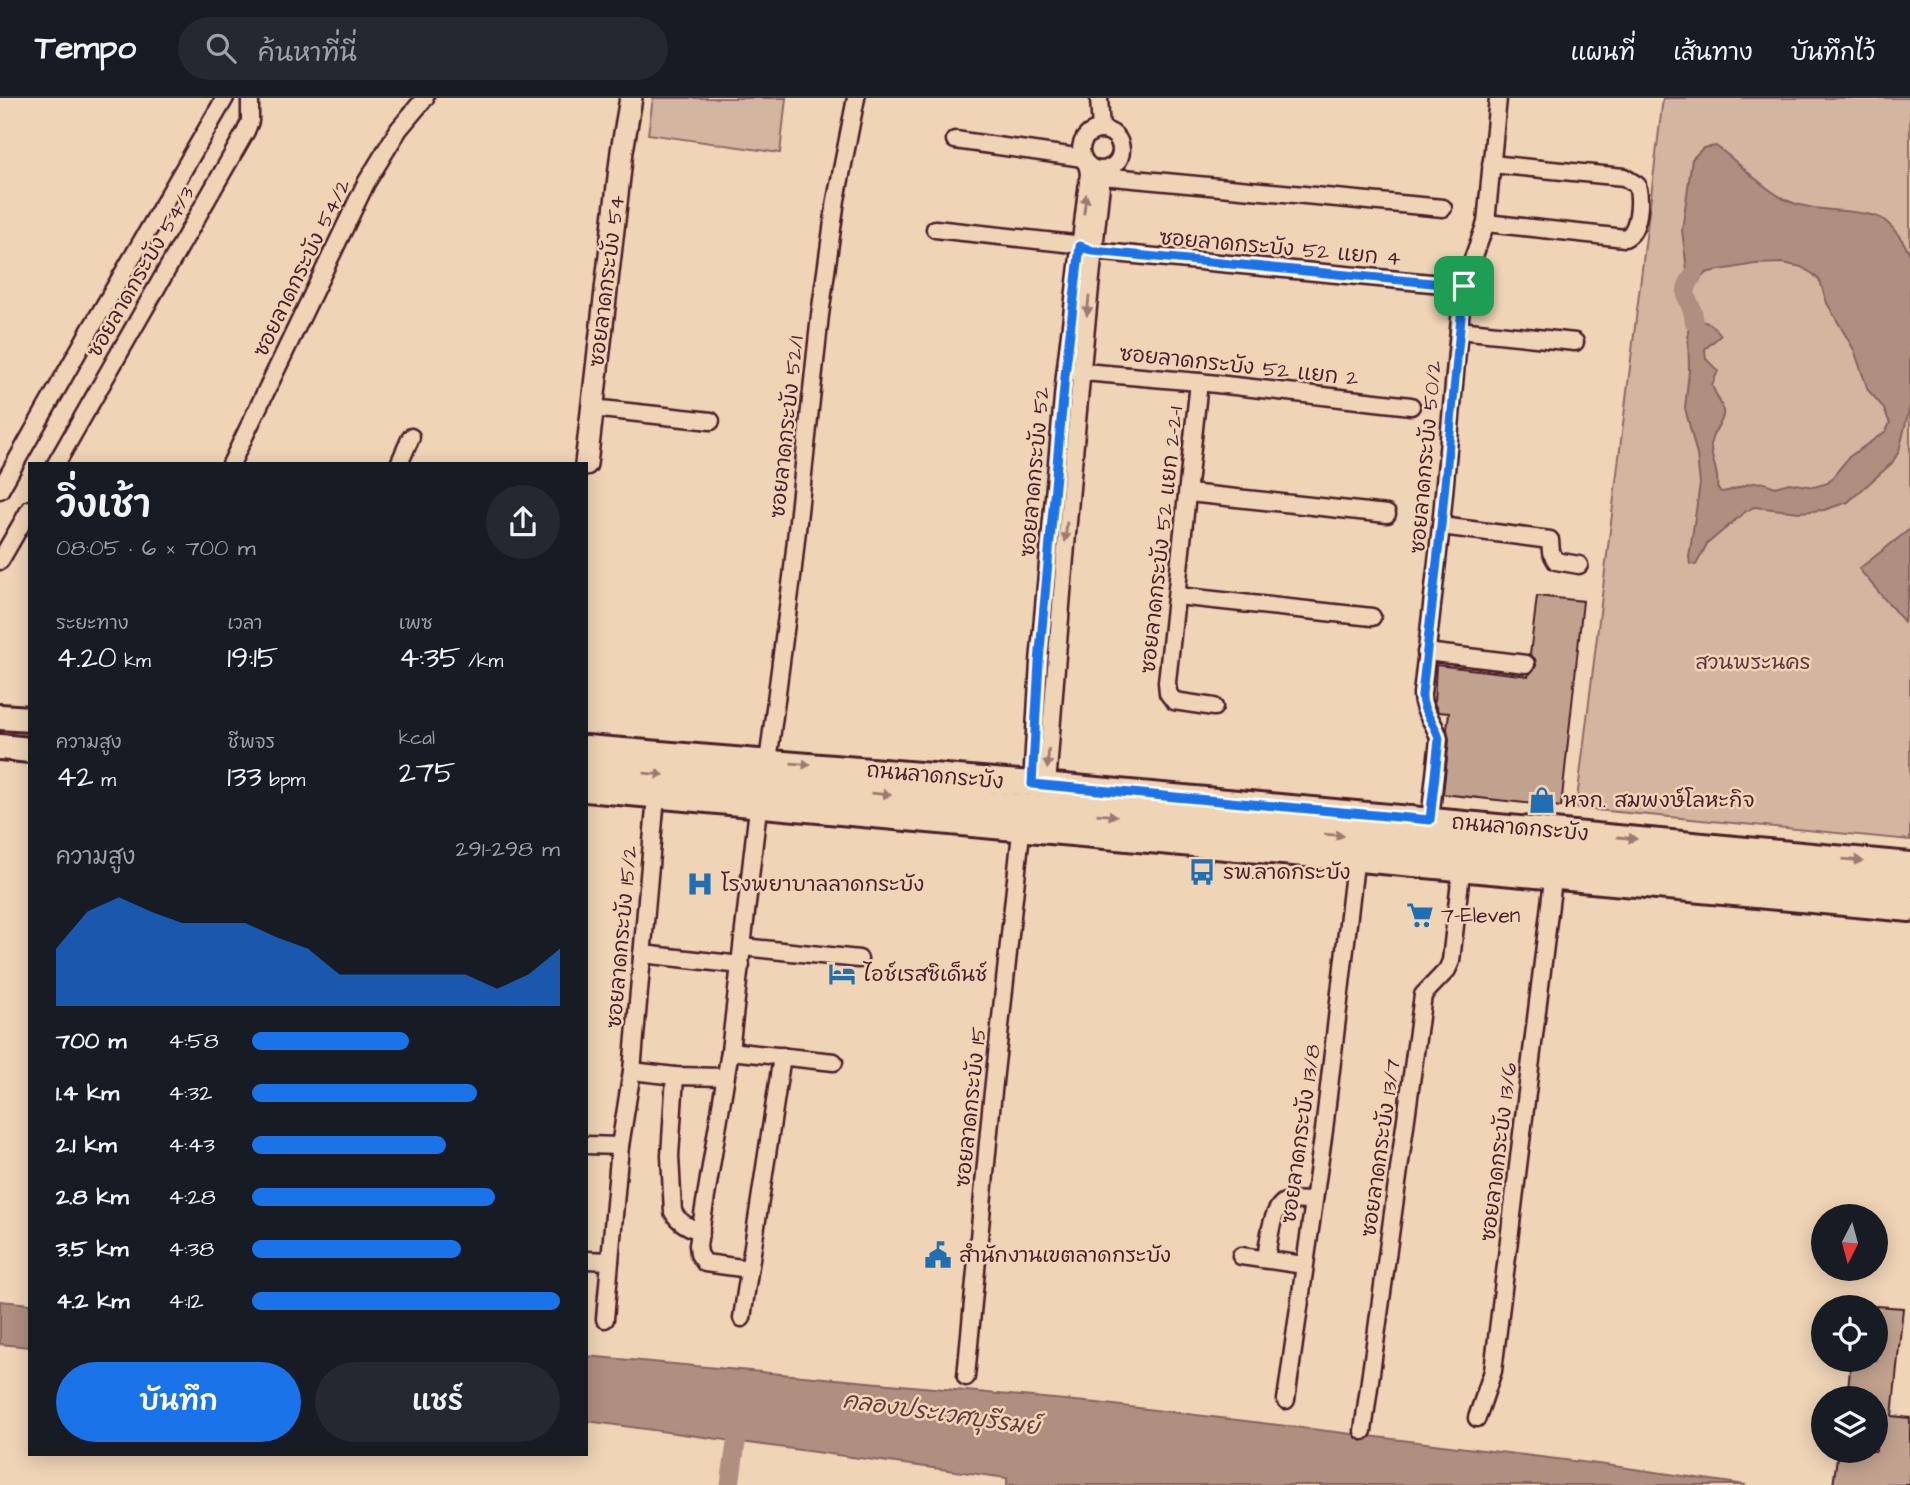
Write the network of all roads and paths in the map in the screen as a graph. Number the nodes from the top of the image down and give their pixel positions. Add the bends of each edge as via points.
1 (225, 98) edge
2 (250, 98) edge
3 (425, 98) edge
4 (631, 98) edge
5 (856, 98) edge
6 (1099, 98) edge
7 (1498, 98) edge
8 (1101, 130) junction
9 (955, 140) dead end
10 (1085, 161) junction
11 (1491, 164) junction
12 (1106, 172) junction
13 (1443, 208) dead end
14 (1486, 223) junction
15 (935, 229) dead end
16 (1087, 249) junction
17 (1464, 286) junction
18 (1459, 330) junction
19 (1576, 342) dead end
20 (1073, 374) junction
21 (1199, 382) junction
22 (1411, 406) dead end
23 (592, 408) junction
24 (711, 421) dead end
25 (411, 437) dead end
26 (57, 462) edge
27 (232, 462) edge
28 (400, 462) edge
29 (586, 462) edge
30 (0, 489) edge
31 (1189, 493) junction
32 (28, 512) edge
33 (1387, 514) dead end
34 (1441, 526) junction
35 (0, 561) edge
36 (1578, 565) dead end
37 (1177, 596) junction
38 (1372, 617) dead end
39 (1426, 652) junction
40 (1526, 664) dead end
41 (0, 701) edge
42 (28, 704) edge
43 (1214, 707) dead end
44 (0, 717) edge
45 (28, 719) edge
46 (0, 736) edge
47 (28, 738) edge
48 (0, 747) edge
49 (588, 748) edge
50 (28, 750) edge
51 (768, 762) junction
52 (588, 768) edge
53 (1040, 785) junction
54 (588, 789) edge
55 (588, 802) edge
56 (654, 808) junction
57 (757, 817) junction
58 (1430, 820) junction
59 (1020, 842) junction
60 (1910, 865) edge
61 (1354, 872) junction
62 (1460, 880) junction
63 (1910, 886) edge
64 (1552, 888) junction
65 (1910, 909) edge
66 (1910, 922) edge
67 (743, 947) junction
68 (642, 954) junction
69 (859, 959) dead end
70 (741, 964) junction
71 (730, 1051) junction
72 (782, 1056) junction
73 (834, 1062) dead end
74 (632, 1072) junction
75 (675, 1076) junction
76 (725, 1077) junction
77 (588, 1145) edge
78 (620, 1146) junction
79 (1313, 1201) junction
80 (701, 1232) junction
81 (1241, 1256) dead end
82 (1266, 1259) junction
83 (588, 1260) edge
84 (610, 1262) junction
85 (1304, 1265) junction
86 (749, 1269) junction
87 (742, 1318) dead end
88 (605, 1319) dead end
89 (966, 1377) dead end
90 (1286, 1401) dead end
91 (1477, 1418) dead end
92 (1363, 1432) dead end

1 - 30 street
2 - 26 street, ซอยลาดกระบัง 54/3 via 246,131
3 - 27 street, ซอยลาดกระบัง 54/2 via 399,129 366,183
4 - 23 main road, ซอยลาดกระบัง 54
5 - 51 street, ซอยลาดกระบัง 52/1 via 820,315
6 - 8 street
7 - 11 street, ซอยลาดกระบัง 50/2
8 - 10 street, ซอยลาดกระบัง 52 via 1086,136 1081,150
8 - 12 street, ซอยลาดกระบัง 52 via 1120,145 1116,162
9 - 10 street
10 - 12 street via 1092,169
16 -> 10 street, ซอยลาดกระบัง 52 via 1089,173
11 - 14 street, ซอยลาดกระบัง 50/2
11 - 14 street via 1624,177 1637,185 1639,194 1634,230 1625,239
12 - 13 street
12 - 16 street, ซอยลาดกระบัง 52
14 - 17 street, ซอยลาดกระบัง 50/2
15 - 16 street, ซอยลาดกระบัง 52 แยก 4
16 - 17 street, ซอยลาดกระบัง 52 แยก 4
16 - 20 street, ซอยลาดกระบัง 52
17 - 18 street, ซอยลาดกระบัง 50/2
18 - 19 street
18 - 34 street, ซอยลาดกระบัง 50/2
20 - 21 street, ซอยลาดกระบัง 52 แยก 2
20 - 53 street, ซอยลาดกระบัง 52 via 1039,662
21 - 22 street, ซอยลาดกระบัง 52 แยก 2
21 - 31 street, ซอยลาดกระบัง 52 แยก 2-2-1
23 - 24 street
23 - 29 main road, ซอยลาดกระบัง 54
25 - 28 street
31 - 33 street
31 - 37 street, ซอยลาดกระบัง 52 แยก 2-2-1
32 - 35 street
34 - 36 street via 1550,540 1556,561
34 - 39 street, ซอยลาดกระบัง 50/2
37 - 38 street
37 - 43 street, ซอยลาดกระบัง 52 แยก 2-2-1 via 1168,693 1180,703
39 - 40 street
39 - 58 street, ซอยลาดกระบัง 50/2 via 1422,700 1439,739
41 - 42 main road
44 - 45 main road
46 - 47 main road
48 - 50 main road
49 - 51 main road, ถนนลาดกระบัง
51 -> 53 main road, ถนนลาดกระบัง
52 -> 63 main road
53 - 58 main road, ถนนลาดกระบัง
54 - 65 main road
55 - 56 main road
56 - 57 main road
56 - 68 street, ซอยลาดกระบัง 15/2
57 - 59 main road
57 - 67 street
58 -> 60 main road, ถนนลาดกระบัง
59 - 61 main road
59 - 89 street, ซอยลาดกระบัง 15
61 - 62 main road
61 - 79 street, ซอยลาดกระบัง 13/8
62 - 64 main road
62 - 92 street, ซอยลาดกระบัง 13/7 via 1451,961 1423,995
64 - 66 main road
64 - 91 street, ซอยลาดกระบัง 13/6 via 1493,1371
67 - 69 street
67 - 70 street
68 - 70 street
68 - 74 street, ซอยลาดกระบัง 15/2
70 - 71 street
71 - 72 street
71 - 76 street
72 - 73 street
72 - 86 street
74 - 75 street
74 - 78 street, ซอยลาดกระบัง 15/2
75 - 76 street
75 - 80 street via 670,1156 673,1212
76 - 80 street
77 - 78 street
78 - 84 street, ซอยลาดกระบัง 15/2
79 - 82 street via 1287,1200 1280,1205
79 - 85 street, ซอยลาดกระบัง 13/8
80 - 86 street via 701,1260
81 - 82 street
82 - 85 street
83 - 84 street
84 - 88 street, ซอยลาดกระบัง 15/2
85 - 90 street, ซอยลาดกระบัง 13/8
86 - 87 street

